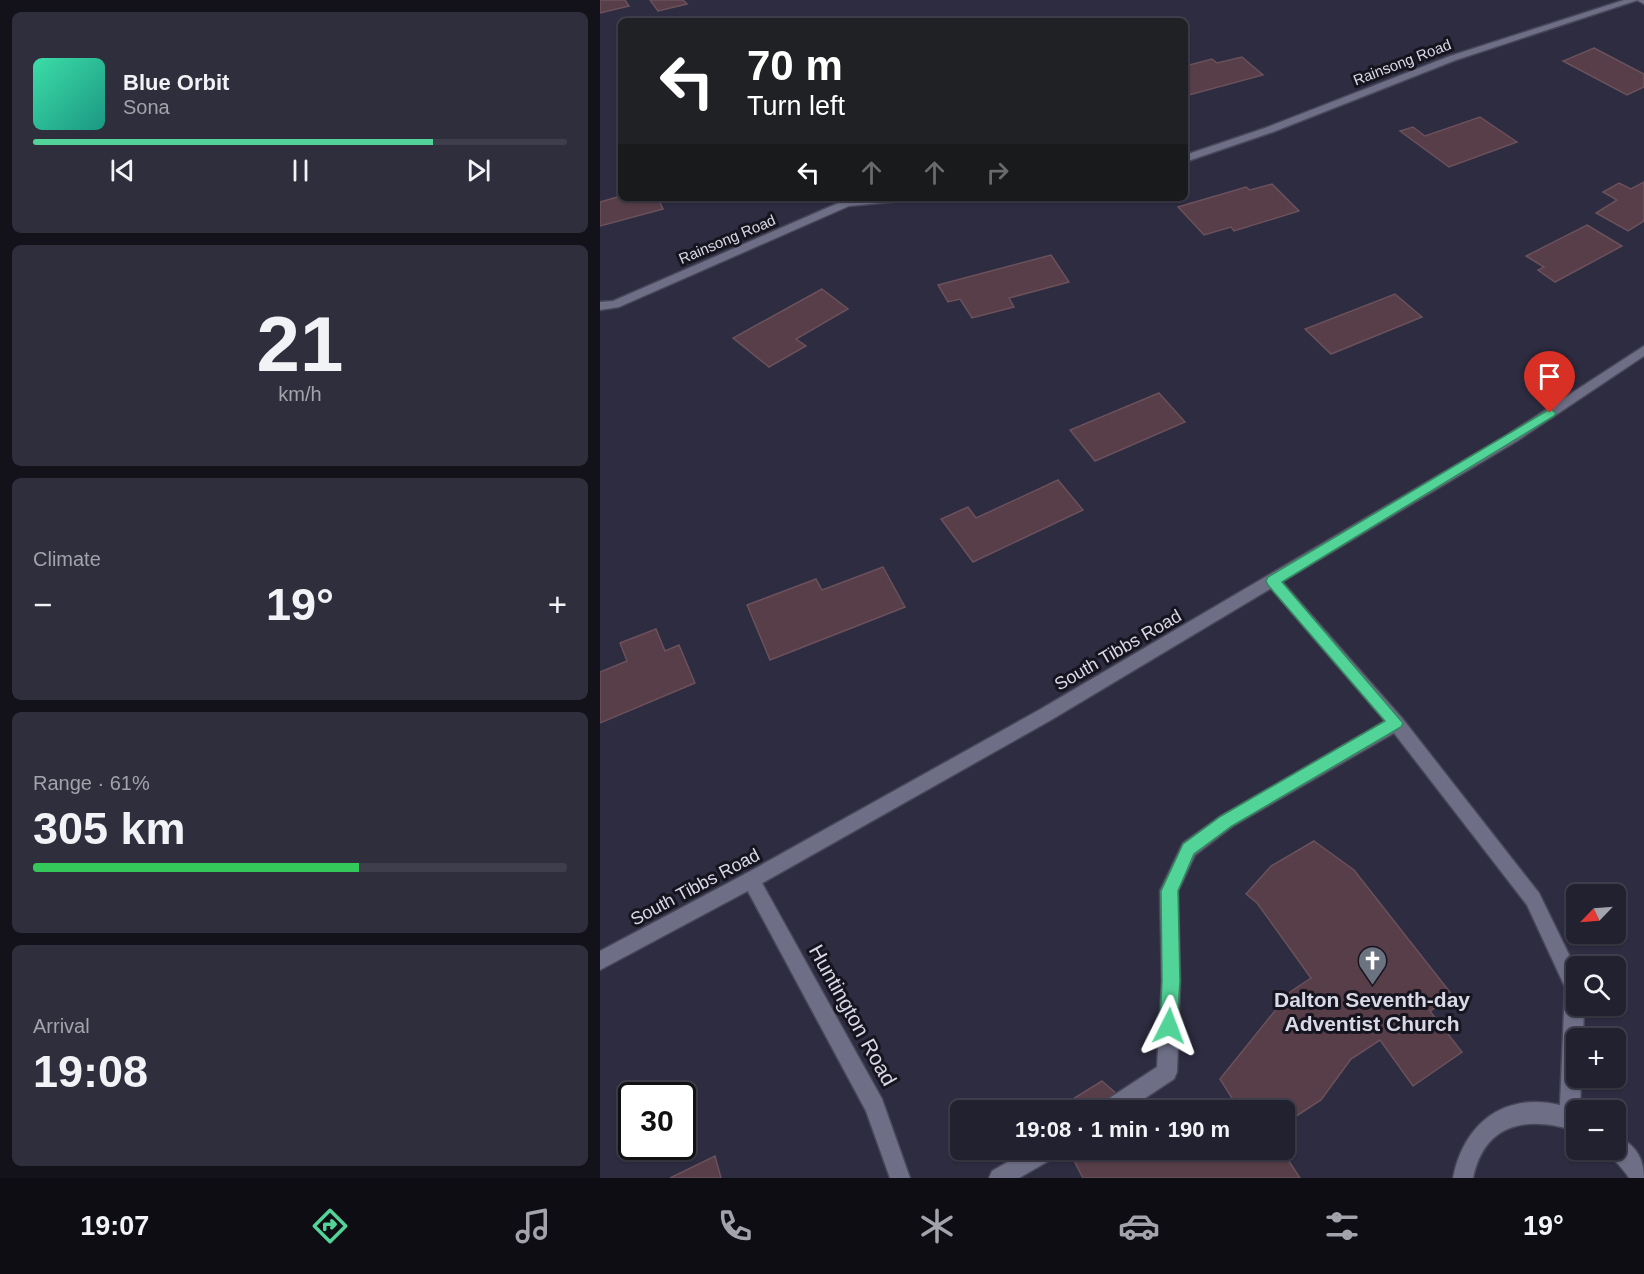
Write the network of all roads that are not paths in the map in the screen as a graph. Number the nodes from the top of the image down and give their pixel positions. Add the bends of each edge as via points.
1 (1633, 0) edge
2 (1188, 158) edge
3 (869, 201) edge
4 (600, 306) edge
5 (1644, 350) edge
6 (1273, 581) junction
7 (1396, 723) junction
8 (751, 880) junction
9 (600, 961) edge
10 (1124, 1100) edge
11 (1573, 1100) edge
12 (1566, 1117) edge
13 (1626, 1155) edge
14 (1031, 1160) edge
15 (900, 1178) edge
16 (999, 1178) edge
17 (1462, 1178) edge
18 (1641, 1178) edge

1 - 2 street, Rainsong Road via 1453,58
3 - 4 street, Rainsong Road via 847,203 615,304
5 - 6 street, South Tibbs Road via 1512,438
6 - 7 street
6 - 8 street, South Tibbs Road
7 - 10 street via 1227,821 1189,849 1169,891 1167,1072
7 - 11 street via 1533,899 1575,986
8 - 9 street, South Tibbs Road
8 - 15 street, Huntington Road via 875,1106
12 - 17 street via 1538,1111 1509,1117 1485,1132 1468,1157
13 - 18 street
14 - 16 street

